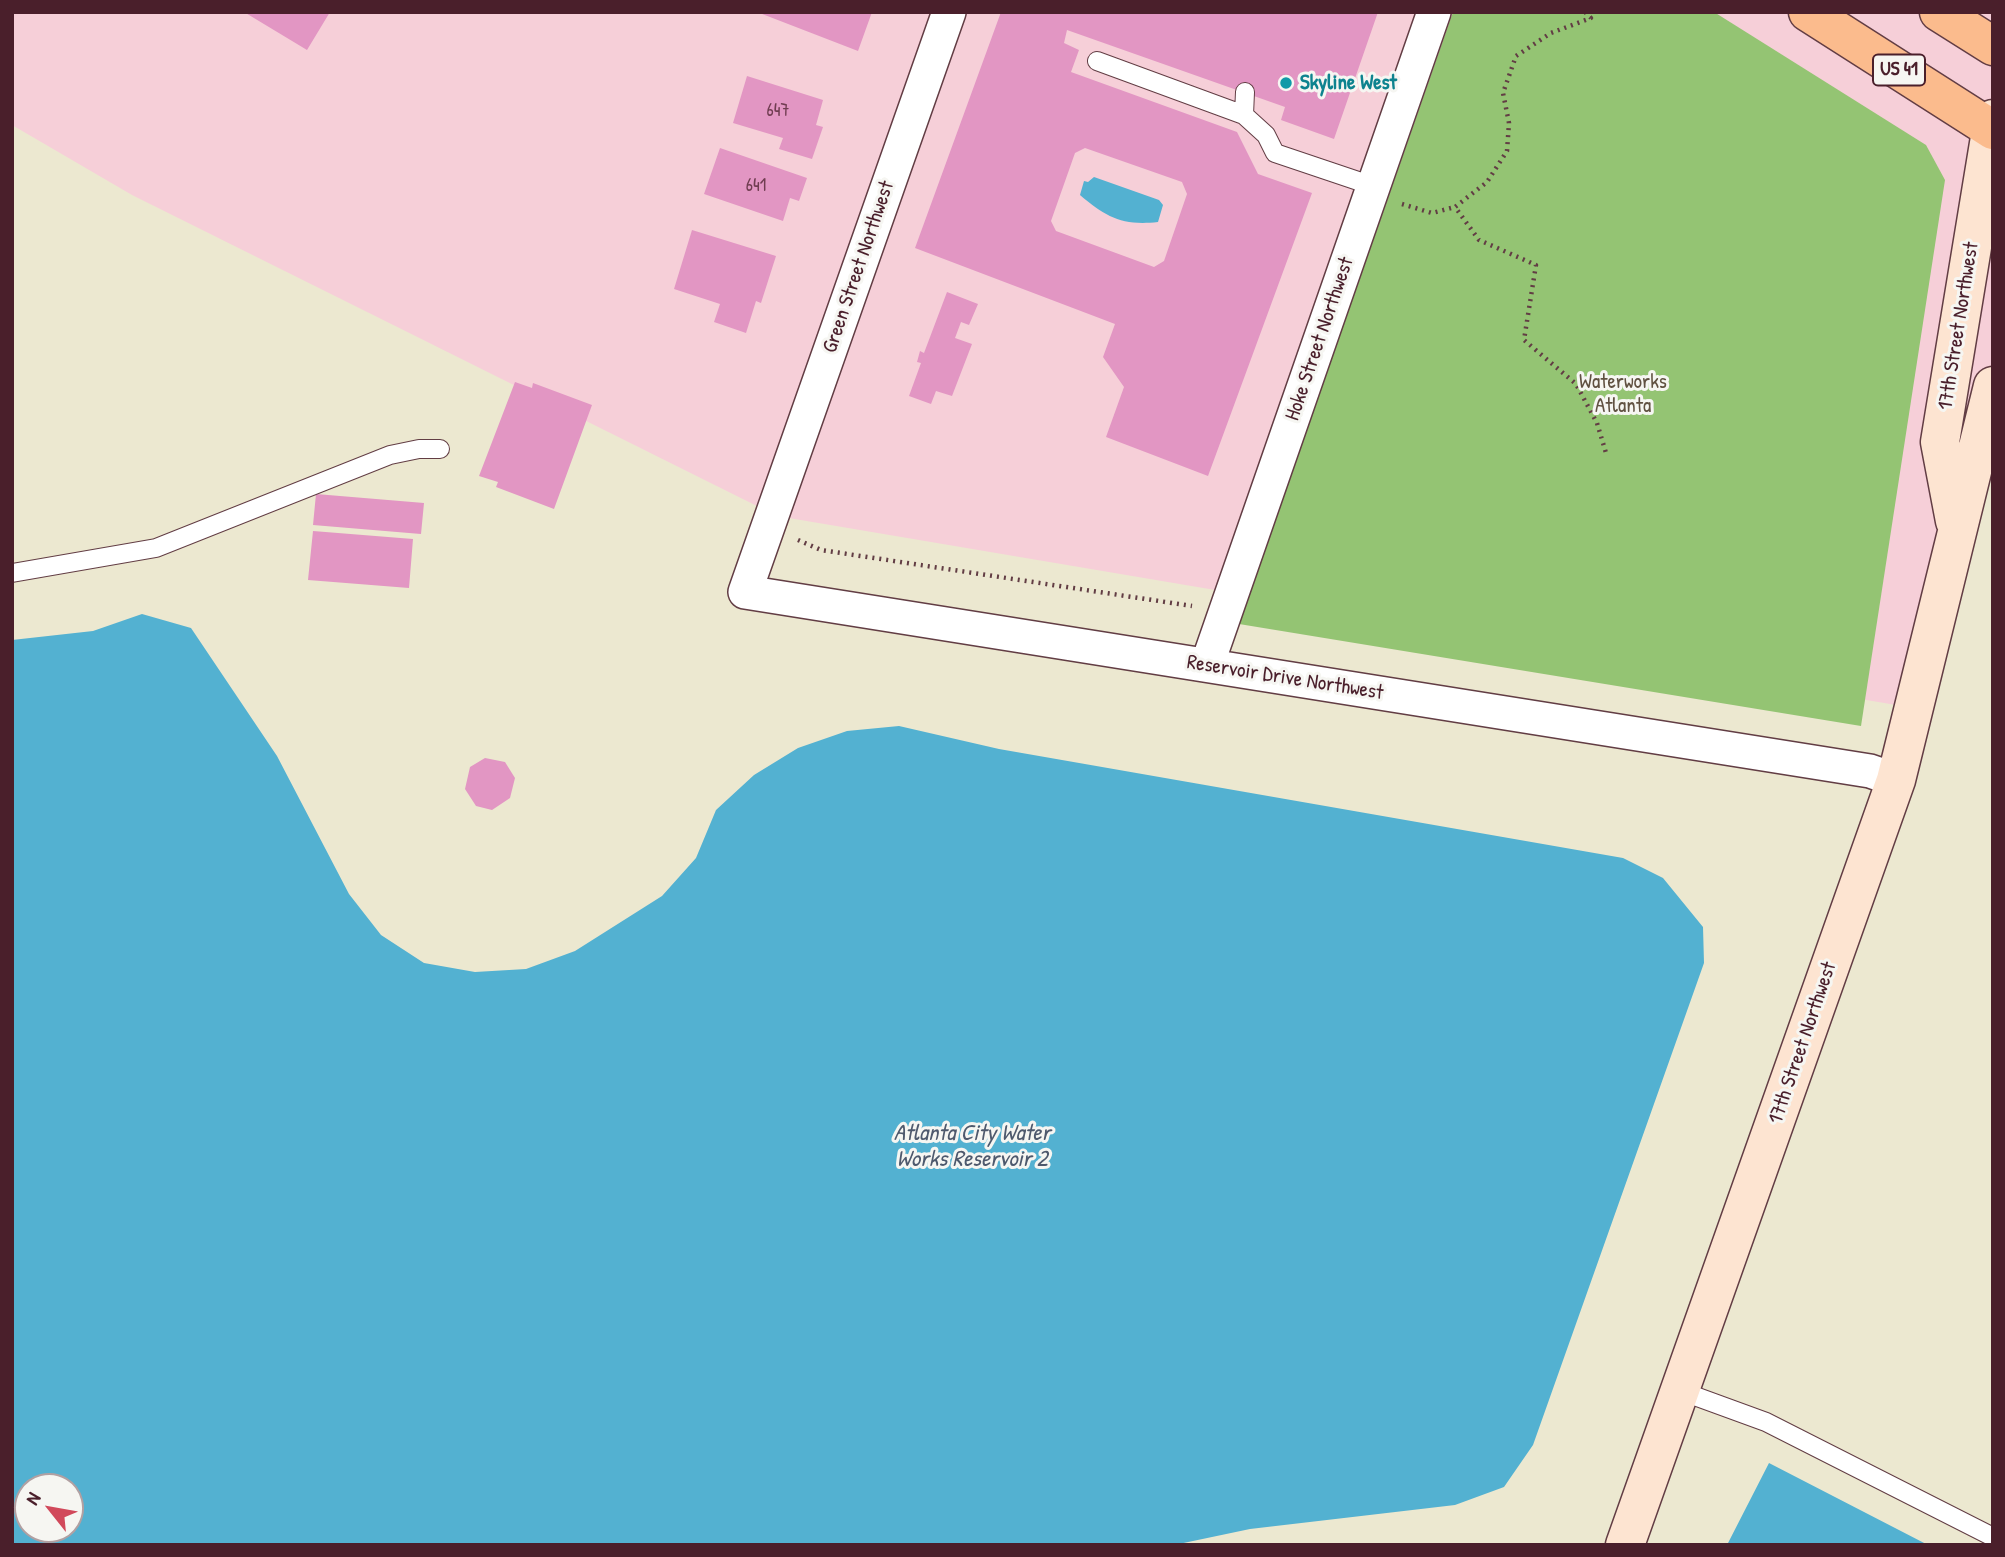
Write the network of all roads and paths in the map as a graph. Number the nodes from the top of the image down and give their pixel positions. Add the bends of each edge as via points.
1 (949, 12) edge
2 (1434, 12) edge
3 (1585, 12) edge
4 (1808, 12) edge
5 (1939, 12) edge
6 (1993, 46) edge
7 (1097, 61) dead end
8 (1245, 92) dead end
9 (1244, 115) junction
10 (1992, 126) edge
11 (1372, 190) junction
12 (1455, 207) junction
13 (1993, 386) edge
14 (440, 449) dead end
15 (1606, 453) dead end
16 (769, 522) junction
17 (1957, 533) junction
18 (12, 573) edge
19 (1193, 606) dead end
20 (1207, 665) junction
21 (1896, 780) junction
22 (1681, 1391) junction
23 (1993, 1537) edge
24 (1625, 1545) edge

1 - 16 street, Green Street Northwest
2 - 11 street, Hoke Street Northwest
3 - 12 path via 1591,18 1551,33 1516,56 1503,93 1509,123 1507,151 1487,182
4 - 10 highway, US 41
5 - 6 highway
7 - 9 lane
8 - 9 lane
9 - 11 lane via 1266,135 1275,153
10 - 17 street, 17th Street Northwest via 1940,442
11 - 12 path via 1432,214
11 - 20 street, Hoke Street Northwest
12 - 15 path via 1479,240 1536,265 1524,340 1576,384 1597,423
13 - 17 street, 17th Street Northwest
14 - 18 lane via 390,455 156,548
16 - 19 path via 821,550
16 - 20 street, Reservoir Drive Northwest via 745,592
17 - 21 street, 17th Street Northwest
20 - 21 street, Reservoir Drive Northwest via 1870,771
21 - 22 street, 17th Street Northwest
22 - 23 lane via 1766,1422
22 - 24 street, 17th Street Northwest

